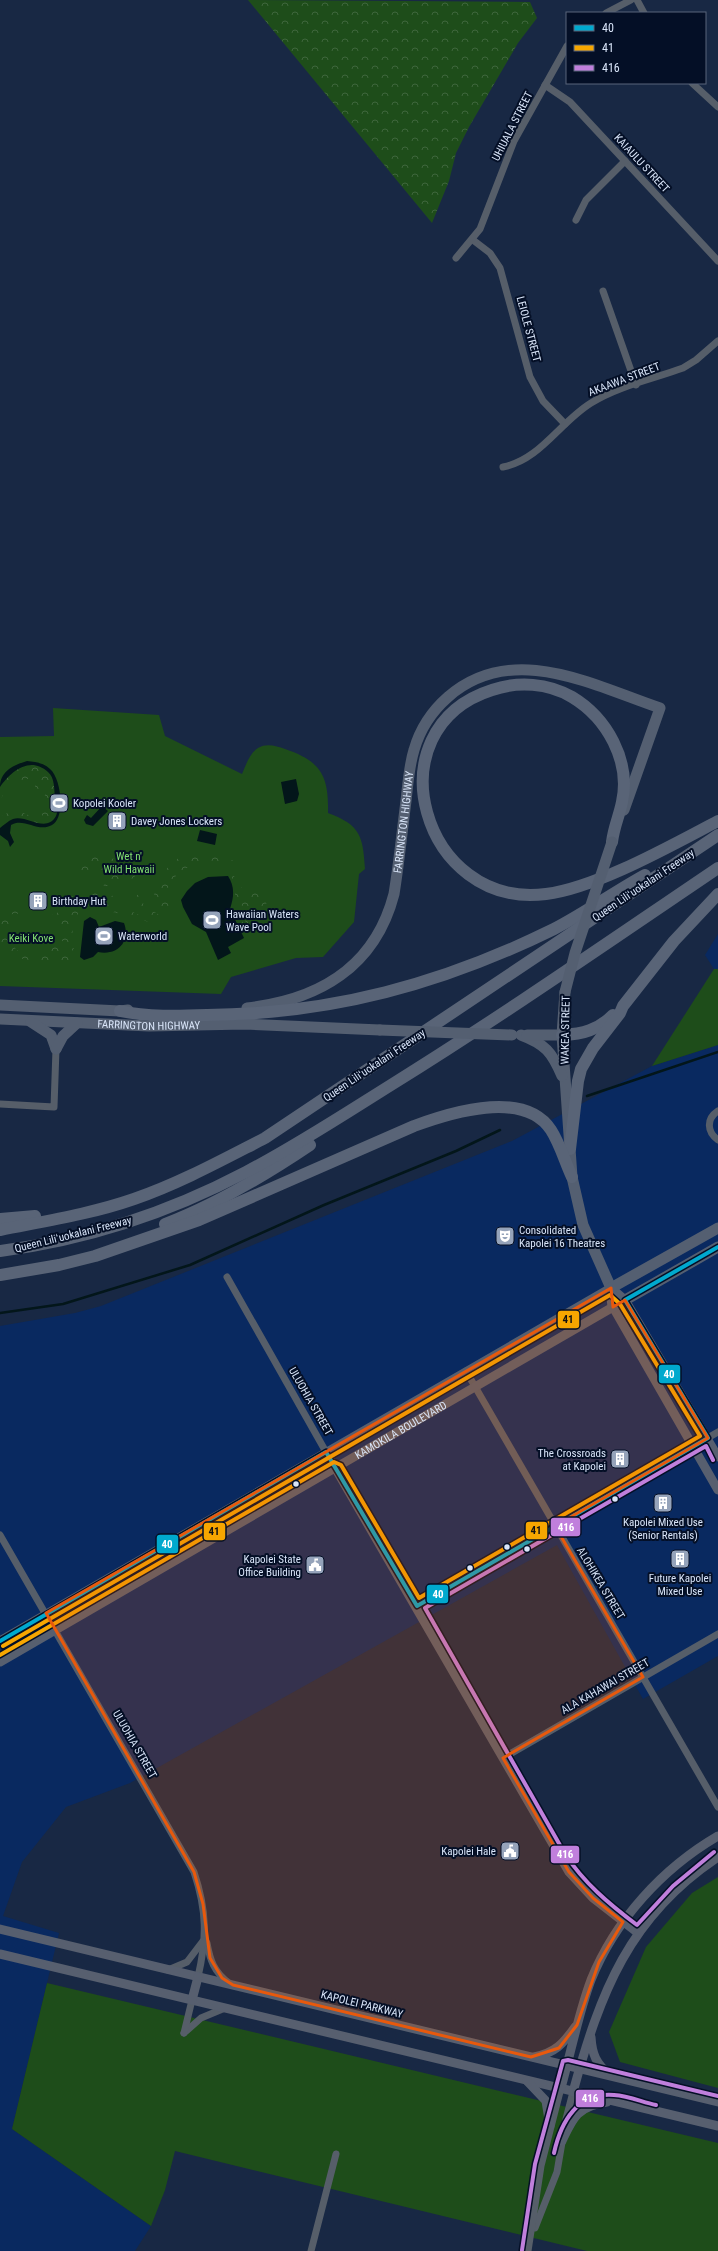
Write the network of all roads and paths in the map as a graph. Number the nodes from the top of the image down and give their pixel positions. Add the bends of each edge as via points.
1 (631, 0) edge
2 (637, 0) edge
3 (608, 12) edge
4 (643, 12) edge
5 (566, 48) edge
6 (693, 84) edge
7 (545, 85) junction
8 (718, 107) edge
9 (625, 161) junction
10 (576, 220) dead end
11 (473, 240) junction
12 (456, 258) dead end
13 (718, 261) edge
14 (603, 291) dead end
15 (718, 341) edge
16 (636, 385) junction
17 (565, 424) junction
18 (503, 467) dead end
19 (660, 708) joint
20 (718, 821) edge
21 (717, 836) edge
22 (612, 842) junction
23 (718, 868) edge
24 (718, 894) edge
25 (0, 1005) edge
26 (623, 1006) junction
27 (120, 1011) junction
28 (0, 1019) edge
29 (28, 1020) junction
30 (77, 1023) junction
31 (516, 1035) junction
32 (562, 1035) junction
33 (56, 1049) junction
34 (442, 1053) junction
35 (565, 1084) junction
36 (0, 1104) edge
37 (718, 1111) edge
38 (718, 1140) edge
39 (570, 1149) junction
40 (572, 1177) junction
41 (84, 1212) junction
42 (0, 1219) edge
43 (718, 1228) edge
44 (0, 1230) edge
45 (718, 1247) edge
46 (0, 1251) edge
47 (59, 1264) junction
48 (0, 1275) edge
49 (227, 1277) dead end
50 (612, 1288) junction
51 (625, 1300) junction
52 (613, 1307) junction
53 (466, 1371) junction
54 (475, 1386) junction
55 (718, 1432) edge
56 (708, 1438) junction
57 (693, 1447) junction
58 (326, 1452) junction
59 (718, 1457) edge
60 (336, 1468) junction
61 (718, 1490) edge
62 (555, 1526) junction
63 (0, 1535) edge
64 (417, 1606) junction
65 (46, 1614) junction
66 (56, 1630) junction
67 (718, 1634) edge
68 (0, 1641) edge
69 (0, 1662) edge
70 (643, 1677) junction
71 (503, 1758) junction
72 (718, 1807) edge
73 (718, 1836) edge
74 (718, 1858) edge
75 (624, 1922) junction
76 (0, 1930) edge
77 (638, 1933) junction
78 (205, 1937) junction
79 (0, 1954) edge
80 (168, 1970) junction
81 (198, 1977) junction
82 (233, 1986) junction
83 (192, 2000) junction
84 (225, 2008) junction
85 (577, 2025) junction
86 (591, 2031) junction
87 (530, 2057) junction
88 (567, 2066) junction
89 (580, 2069) junction
90 (611, 2076) junction
91 (526, 2080) junction
92 (560, 2088) junction
93 (574, 2092) junction
94 (612, 2101) junction
95 (718, 2102) edge
96 (550, 2126) junction
97 (718, 2126) edge
98 (562, 2141) junction
99 (336, 2154) dead end
100 (532, 2236) junction
101 (311, 2251) edge
102 (528, 2251) edge

1 - 3 street
2 - 4 street
5 - 7 street, UHIUALA STREET
6 - 8 street
7 - 9 street, KAIAULU STREET via 566,98
7 - 11 street, UHIUALA STREET via 514,141 485,218
9 - 10 street via 586,200
9 - 13 street, KAIAULU STREET
11 - 12 street, UHIUALA STREET
11 - 17 street, LEIOLE STREET via 490,253 500,268 530,377 544,401
14 - 16 street
15 - 16 street, AKAAWA STREET via 683,368
16 - 17 street, AKAAWA STREET via 592,402
17 - 18 street, AKAAWA STREET via 533,453 513,465
19 - 22 main road, WAKEA STREET
19 - 27 main road, FARRINGTON HIGHWAY via 556,673 532,668 496,672 462,686 444,700 429,718 414,748 394,894 384,923 363,956 345,974 321,988 286,1002 235,1010
20 - 22 highway via 616,871 566,890 532,895 499,890 460,868 431,827 424,805 422,781 426,758 435,736 457,709 477,696 498,688 522,684 546,687 578,700 604,725 619,756 623,791
21 - 27 highway via 623,887 556,928 478,963 404,988 343,1003 277,1013 191,1016
21 - 41 highway, Queen Liliʻuokalani Freeway via 265,1138 191,1176 134,1199
22 - 32 main road, WAKEA STREET, bridge via 575,953 565,992
23 - 34 highway, Queen Liliʻuokalani Freeway
24 - 26 highway via 674,941
25 - 27 main road, FARRINGTON HIGHWAY
26 - 32 highway via 590,1031
26 - 39 highway via 581,1069
28 - 29 main road, FARRINGTON HIGHWAY
29 - 30 main road, FARRINGTON HIGHWAY
29 - 33 main road via 51,1035
30 - 31 main road, FARRINGTON HIGHWAY, bridge via 148,1026 245,1024
30 - 33 main road via 63,1036
31 - 32 main road, FARRINGTON HIGHWAY
31 - 35 main road via 534,1040 546,1048
32 - 35 main road, WAKEA STREET
33 - 36 street via 54,1107
34 - 46 highway, Queen Liliʻuokalani Freeway via 301,1142 195,1197 104,1229
34 - 47 highway via 382,1098 225,1197 195,1213
35 - 39 main road, WAKEA STREET
37 - 38 street via 713,1115 709,1125 712,1135
39 - 40 main road, WAKEA STREET
40 - 47 highway via 550,1130 539,1118 520,1110 467,1109 414,1126 199,1220 132,1244
40 - 50 main road, WAKEA STREET via 583,1225
41 - 42 highway
41 - 44 highway, Queen Liliʻuokalani Freeway
43 - 50 main road, KAMOKILA BOULEVARD
45 - 51 main road, KAMOKILA BOULEVARD
47 - 48 highway
49 - 58 street, ULUOHIA STREET
50 - 51 main road, WAKEA STREET
50 - 52 main road, WAKEA STREET
50 - 53 main road, KAMOKILA BOULEVARD
51 - 52 main road, KAMOKILA BOULEVARD
51 - 56 main road, WAKEA STREET
52 - 54 main road, KAMOKILA BOULEVARD
52 - 57 main road, WAKEA STREET
53 - 54 street, ALOHIKEA STREET
53 - 58 main road, KAMOKILA BOULEVARD
54 - 60 main road, KAMOKILA BOULEVARD
54 - 62 street, ALOHIKEA STREET
55 - 56 street
56 - 57 street
56 - 59 main road, WAKEA STREET
57 - 61 main road, WAKEA STREET
57 - 62 street
58 - 60 main road, ULUOHIA STREET
58 - 65 main road, KAMOKILA BOULEVARD
60 - 64 main road, ULUOHIA STREET
60 - 66 main road, KAMOKILA BOULEVARD
62 - 64 street
62 - 70 street, ALOHIKEA STREET
63 - 65 street, ULUOHIA STREET
64 - 71 main road, ULUOHIA STREET
65 - 66 street, ULUOHIA STREET
65 - 68 main road, KAMOKILA BOULEVARD
66 - 69 main road, KAMOKILA BOULEVARD
66 - 78 street, ULUOHIA STREET via 194,1872 203,1904
67 - 70 street, ALA KAHAWAI STREET
70 - 71 street, ALA KAHAWAI STREET
70 - 72 street, ALOHIKEA STREET
71 - 75 main road, ULUOHIA STREET via 569,1872 593,1898
73 - 75 main road via 666,1874
74 - 77 main road via 677,1890
75 - 77 main road, ULUOHIA STREET
75 - 85 main road via 591,1980
76 - 80 main road, KAPOLEI PARKWAY
77 - 86 main road via 607,1986
78 - 80 street via 192,1957 182,1965
78 - 81 street, ULUOHIA STREET
78 - 82 street via 212,1966
79 - 83 main road
80 - 81 main road, KAPOLEI PARKWAY
81 - 82 main road, KAPOLEI PARKWAY
81 - 83 main road
82 - 87 main road, KAPOLEI PARKWAY
83 - 84 main road
83 - 84 street via 184,2033 201,2018
84 - 91 main road
85 - 87 main road via 559,2048 545,2055
85 - 88 main road
86 - 89 main road
86 - 90 main road via 594,2056 601,2068
87 - 88 main road, KAPOLEI PARKWAY
88 - 89 main road, KAPOLEI PARKWAY
88 - 92 main road
89 - 90 main road, KAPOLEI PARKWAY
89 - 93 main road
90 - 95 main road, KAPOLEI PARKWAY
91 - 92 main road
91 - 96 main road via 546,2101
92 - 93 main road
92 - 96 street
93 - 94 main road
93 - 98 street
94 - 97 main road
94 - 98 main road via 596,2103 581,2110
96 - 100 street via 541,2166
98 - 100 street via 552,2189
99 - 101 street
100 - 102 street

